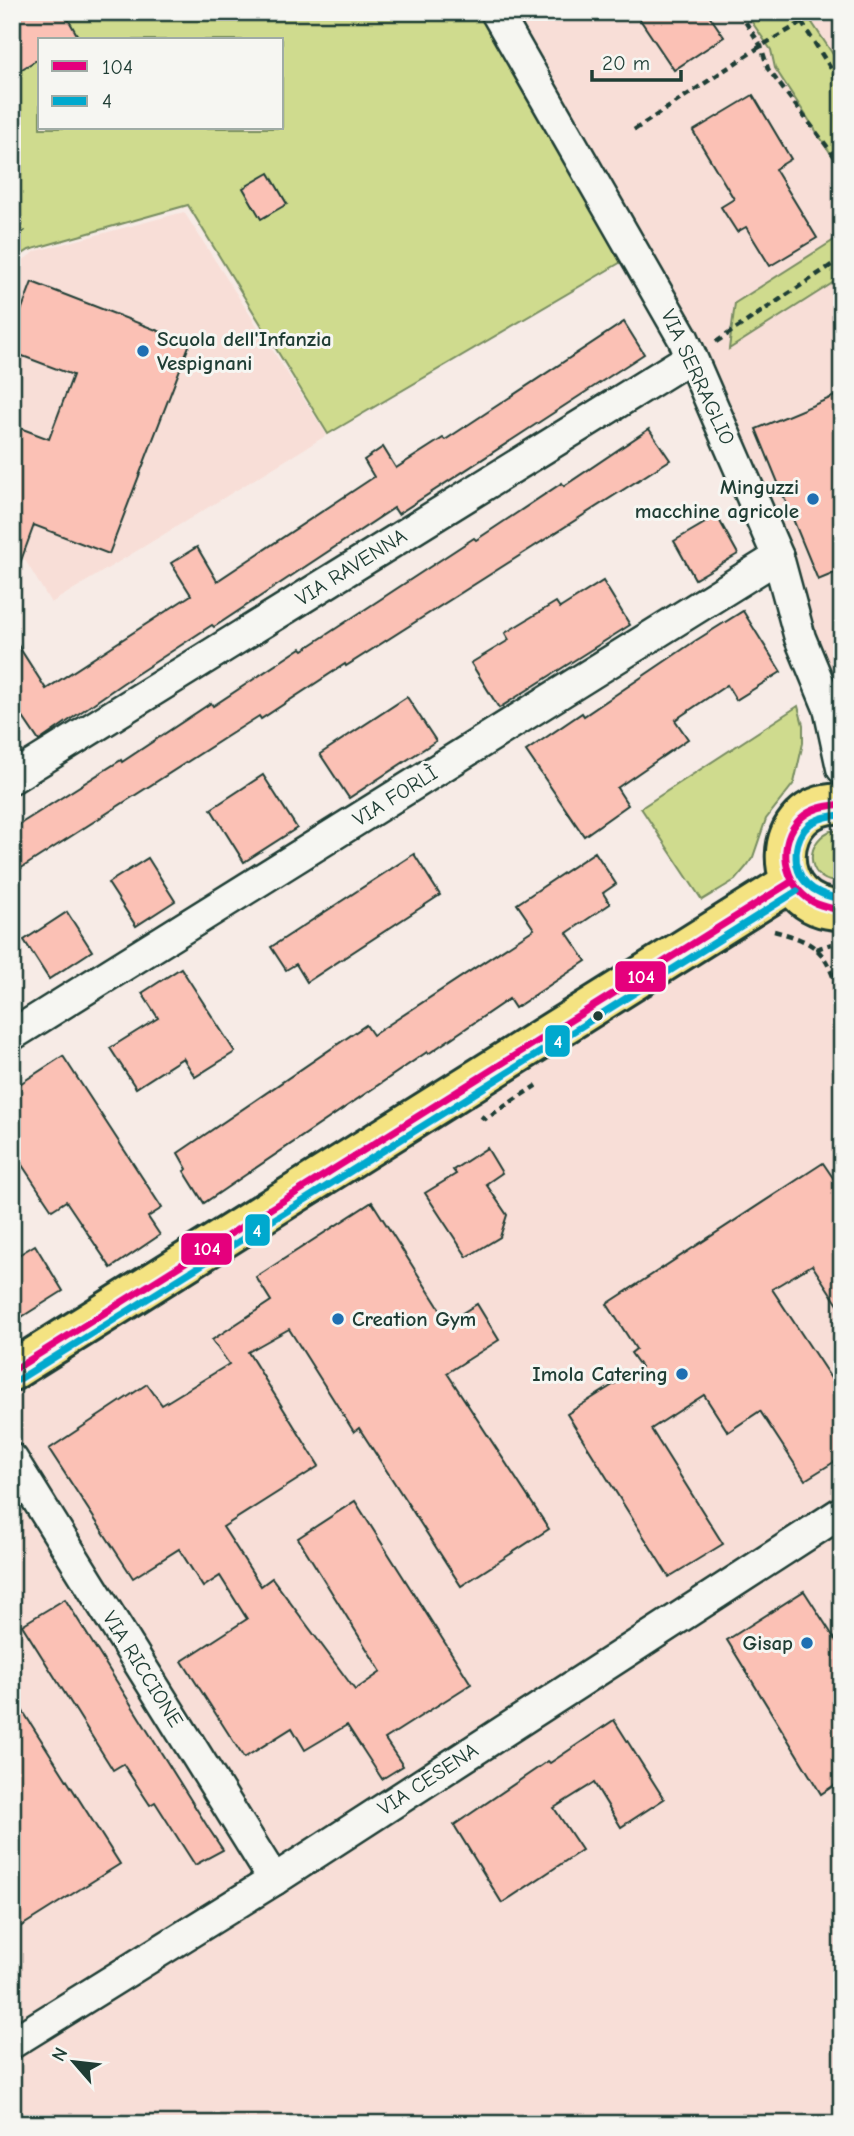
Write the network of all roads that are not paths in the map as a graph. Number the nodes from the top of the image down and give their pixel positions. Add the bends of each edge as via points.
1 (496, 12) edge
2 (691, 357) junction
3 (778, 557) junction
4 (842, 768) edge
5 (12, 778) edge
6 (842, 804) edge
7 (791, 882) junction
8 (841, 912) edge
9 (12, 1035) edge
10 (12, 1371) edge
11 (12, 1459) edge
12 (842, 1512) edge
13 (274, 1880) junction
14 (12, 2043) edge

1 - 2 street, VIA SERRAGLIO
2 - 3 street, VIA SERRAGLIO
2 - 5 street, VIA RAVENNA
3 - 4 street, VIA SERRAGLIO via 800,638 829,708
3 - 9 street, VIA FORLÌ
6 - 7 main road via 820,807 796,824 785,852
7 - 8 main road via 811,903
7 - 10 main road
11 - 13 street, VIA RICCIONE
12 - 13 street, VIA CESENA
13 - 14 street, VIA CESENA

